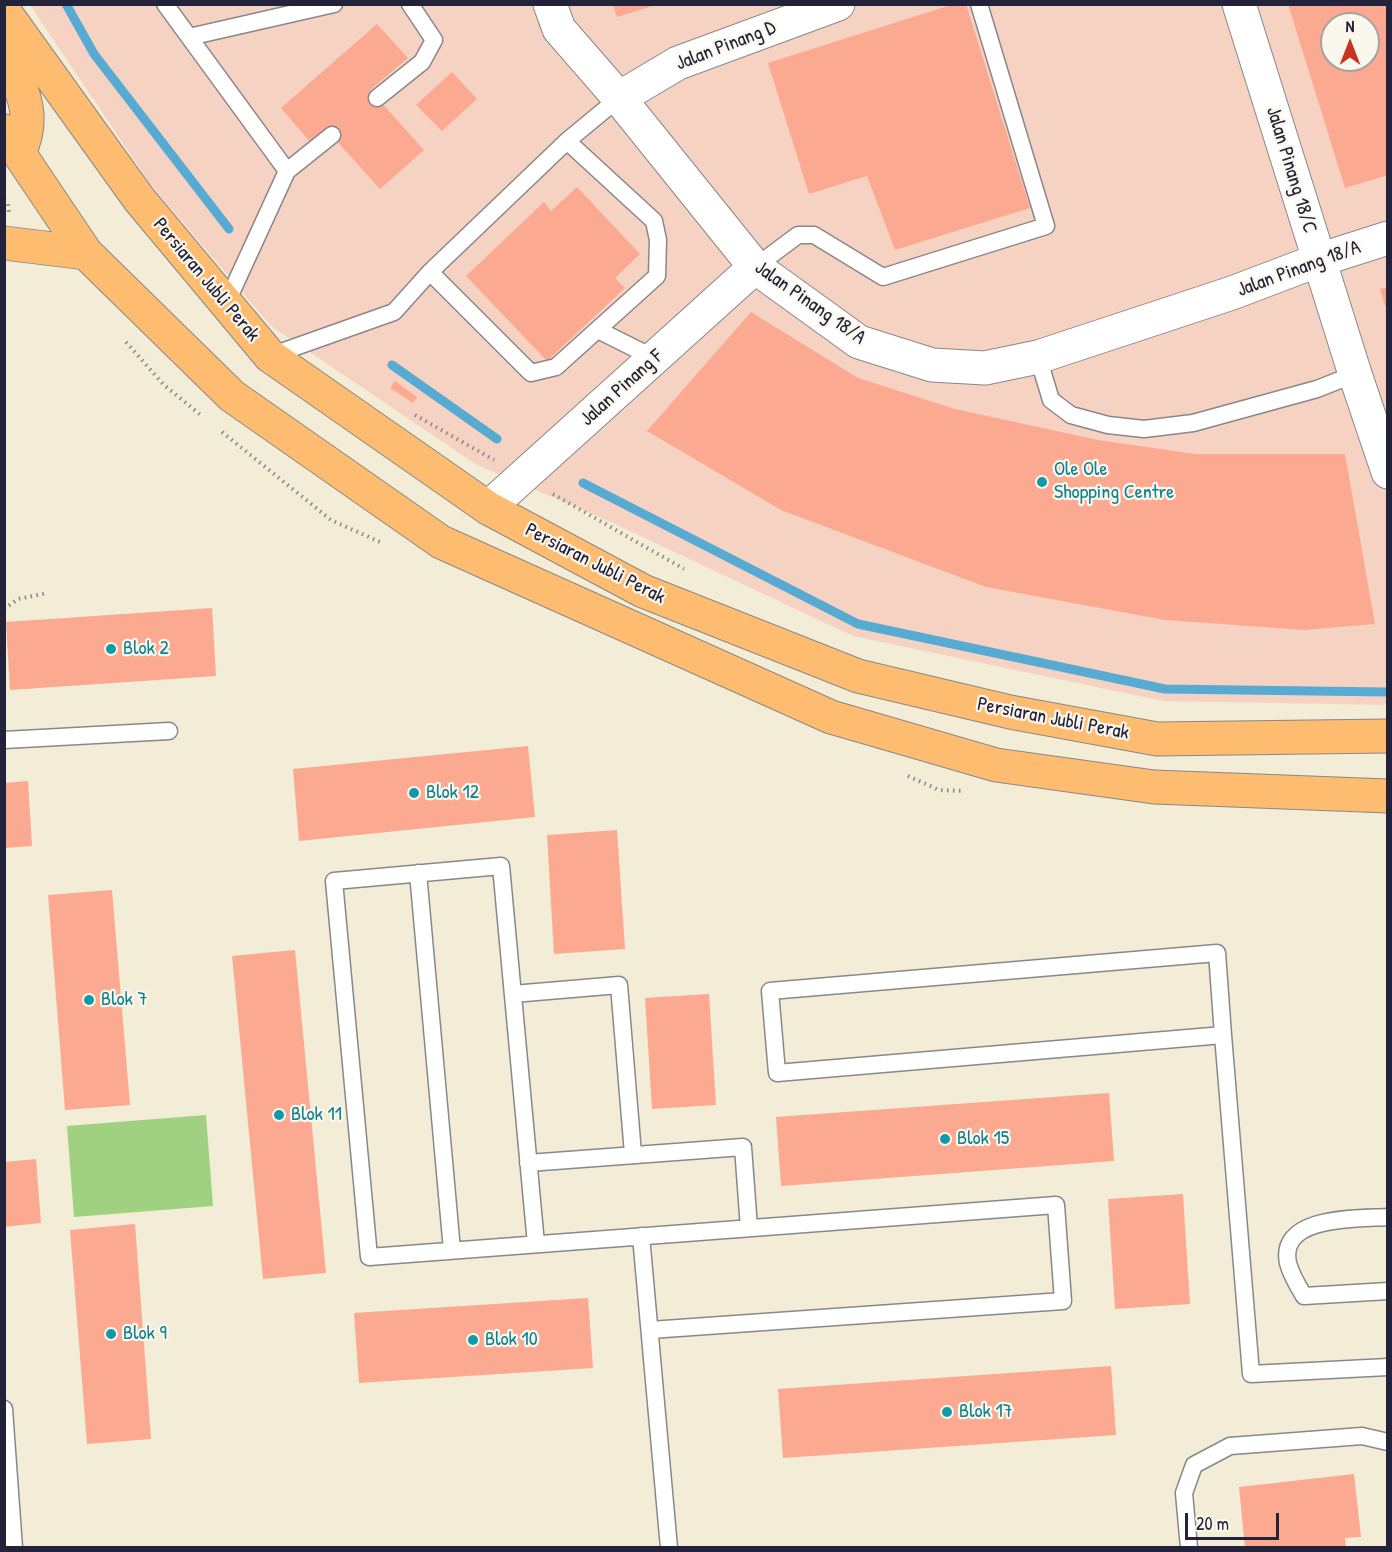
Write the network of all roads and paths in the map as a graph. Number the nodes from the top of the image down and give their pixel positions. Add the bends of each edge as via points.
1 (165, 4) edge
2 (334, 4) edge
3 (410, 4) edge
4 (550, 4) edge
5 (838, 4) edge
6 (978, 4) edge
7 (1239, 4) edge
8 (4, 11) edge
9 (189, 37) junction
10 (4, 50) edge
11 (377, 98) dead end
12 (619, 98) junction
13 (332, 135) dead end
14 (567, 141) junction
15 (12, 142) edge
16 (287, 171) junction
17 (1388, 238) edge
18 (4, 243) edge
19 (86, 254) junction
20 (1319, 260) junction
21 (755, 267) junction
22 (430, 272) junction
23 (226, 304) junction
24 (598, 330) junction
25 (270, 356) junction
26 (1038, 357) junction
27 (654, 358) junction
28 (1355, 374) junction
29 (415, 414) dead end
30 (1388, 472) edge
31 (523, 477) junction
32 (488, 508) junction
33 (689, 572) dead end
34 (48, 593) dead end
35 (4, 609) edge
36 (169, 731) dead end
37 (1388, 736) edge
38 (4, 740) edge
39 (1388, 796) edge
40 (418, 873) junction
41 (513, 994) junction
42 (1223, 1035) junction
43 (633, 1155) junction
44 (528, 1163) junction
45 (1388, 1217) edge
46 (749, 1228) junction
47 (640, 1236) junction
48 (536, 1244) junction
49 (452, 1250) junction
50 (1388, 1291) edge
51 (650, 1330) junction
52 (1388, 1367) edge
53 (4, 1409) edge
54 (1388, 1442) edge
55 (14, 1548) edge
56 (669, 1548) edge
57 (1189, 1548) edge

1 - 9 lane
2 - 9 lane
3 - 11 lane via 434,40 422,62
4 - 12 street, Jalan Pinang 18/A via 559,29
5 - 12 street, Jalan Pinang D via 678,63
6 - 21 lane via 1046,226 883,277 814,235 798,235
7 - 20 street, Jalan Pinang 18/C
8 - 23 main road, Persiaran Jubli Perak via 139,199
9 - 16 lane
10 - 15 main road via 25,97 27,112 24,142
12 - 14 lane
12 - 21 street, Jalan Pinang 18/A
13 - 16 lane
14 - 22 lane
14 - 24 lane via 654,221 658,240 657,276
15 - 19 main road, Persiaran Jubli Perak
16 - 23 lane
17 - 20 street, Jalan Pinang 18/A
18 - 19 main road
19 - 39 main road, Persiaran Jubli Perak via 232,396 441,542 831,717 996,765 1154,787
20 - 26 street, Jalan Pinang 18/A
20 - 28 street, Jalan Pinang 18/C
21 - 26 street, Jalan Pinang 18/A via 859,342 932,365 985,368
21 - 27 street, Jalan Pinang F
22 - 24 lane via 531,373 556,367
22 - 25 lane via 394,312
23 - 25 main road, Persiaran Jubli Perak
24 - 27 lane
25 - 32 main road, Persiaran Jubli Perak
26 - 28 lane via 1051,400 1071,416 1144,429 1193,423 1317,389
27 - 31 street, Jalan Pinang F
28 - 30 street, Jalan Pinang 18/C
29 - 31 path
31 - 32 street, Jalan Pinang F
31 - 33 path
32 - 37 main road, Persiaran Jubli Perak via 643,591 858,676 1010,712 1157,739
34 - 35 path via 18,599
36 - 38 lane
40 - 41 lane via 501,866
40 - 49 lane
40 - 49 lane via 334,881 369,1257
41 - 43 lane via 619,985
41 - 44 lane
42 - 42 lane via 1217,952 770,992 777,1074
42 - 52 lane via 1251,1374
43 - 44 lane
43 - 46 lane via 743,1147
44 - 48 lane
45 - 50 lane via 1320,1222 1298,1233 1289,1243 1288,1261 1304,1296
46 - 47 lane
46 - 51 lane via 1056,1205 1063,1301
47 - 48 lane
47 - 51 lane
48 - 49 lane
51 - 56 lane
53 - 55 lane
54 - 57 lane via 1362,1436 1230,1446 1194,1465 1184,1493

